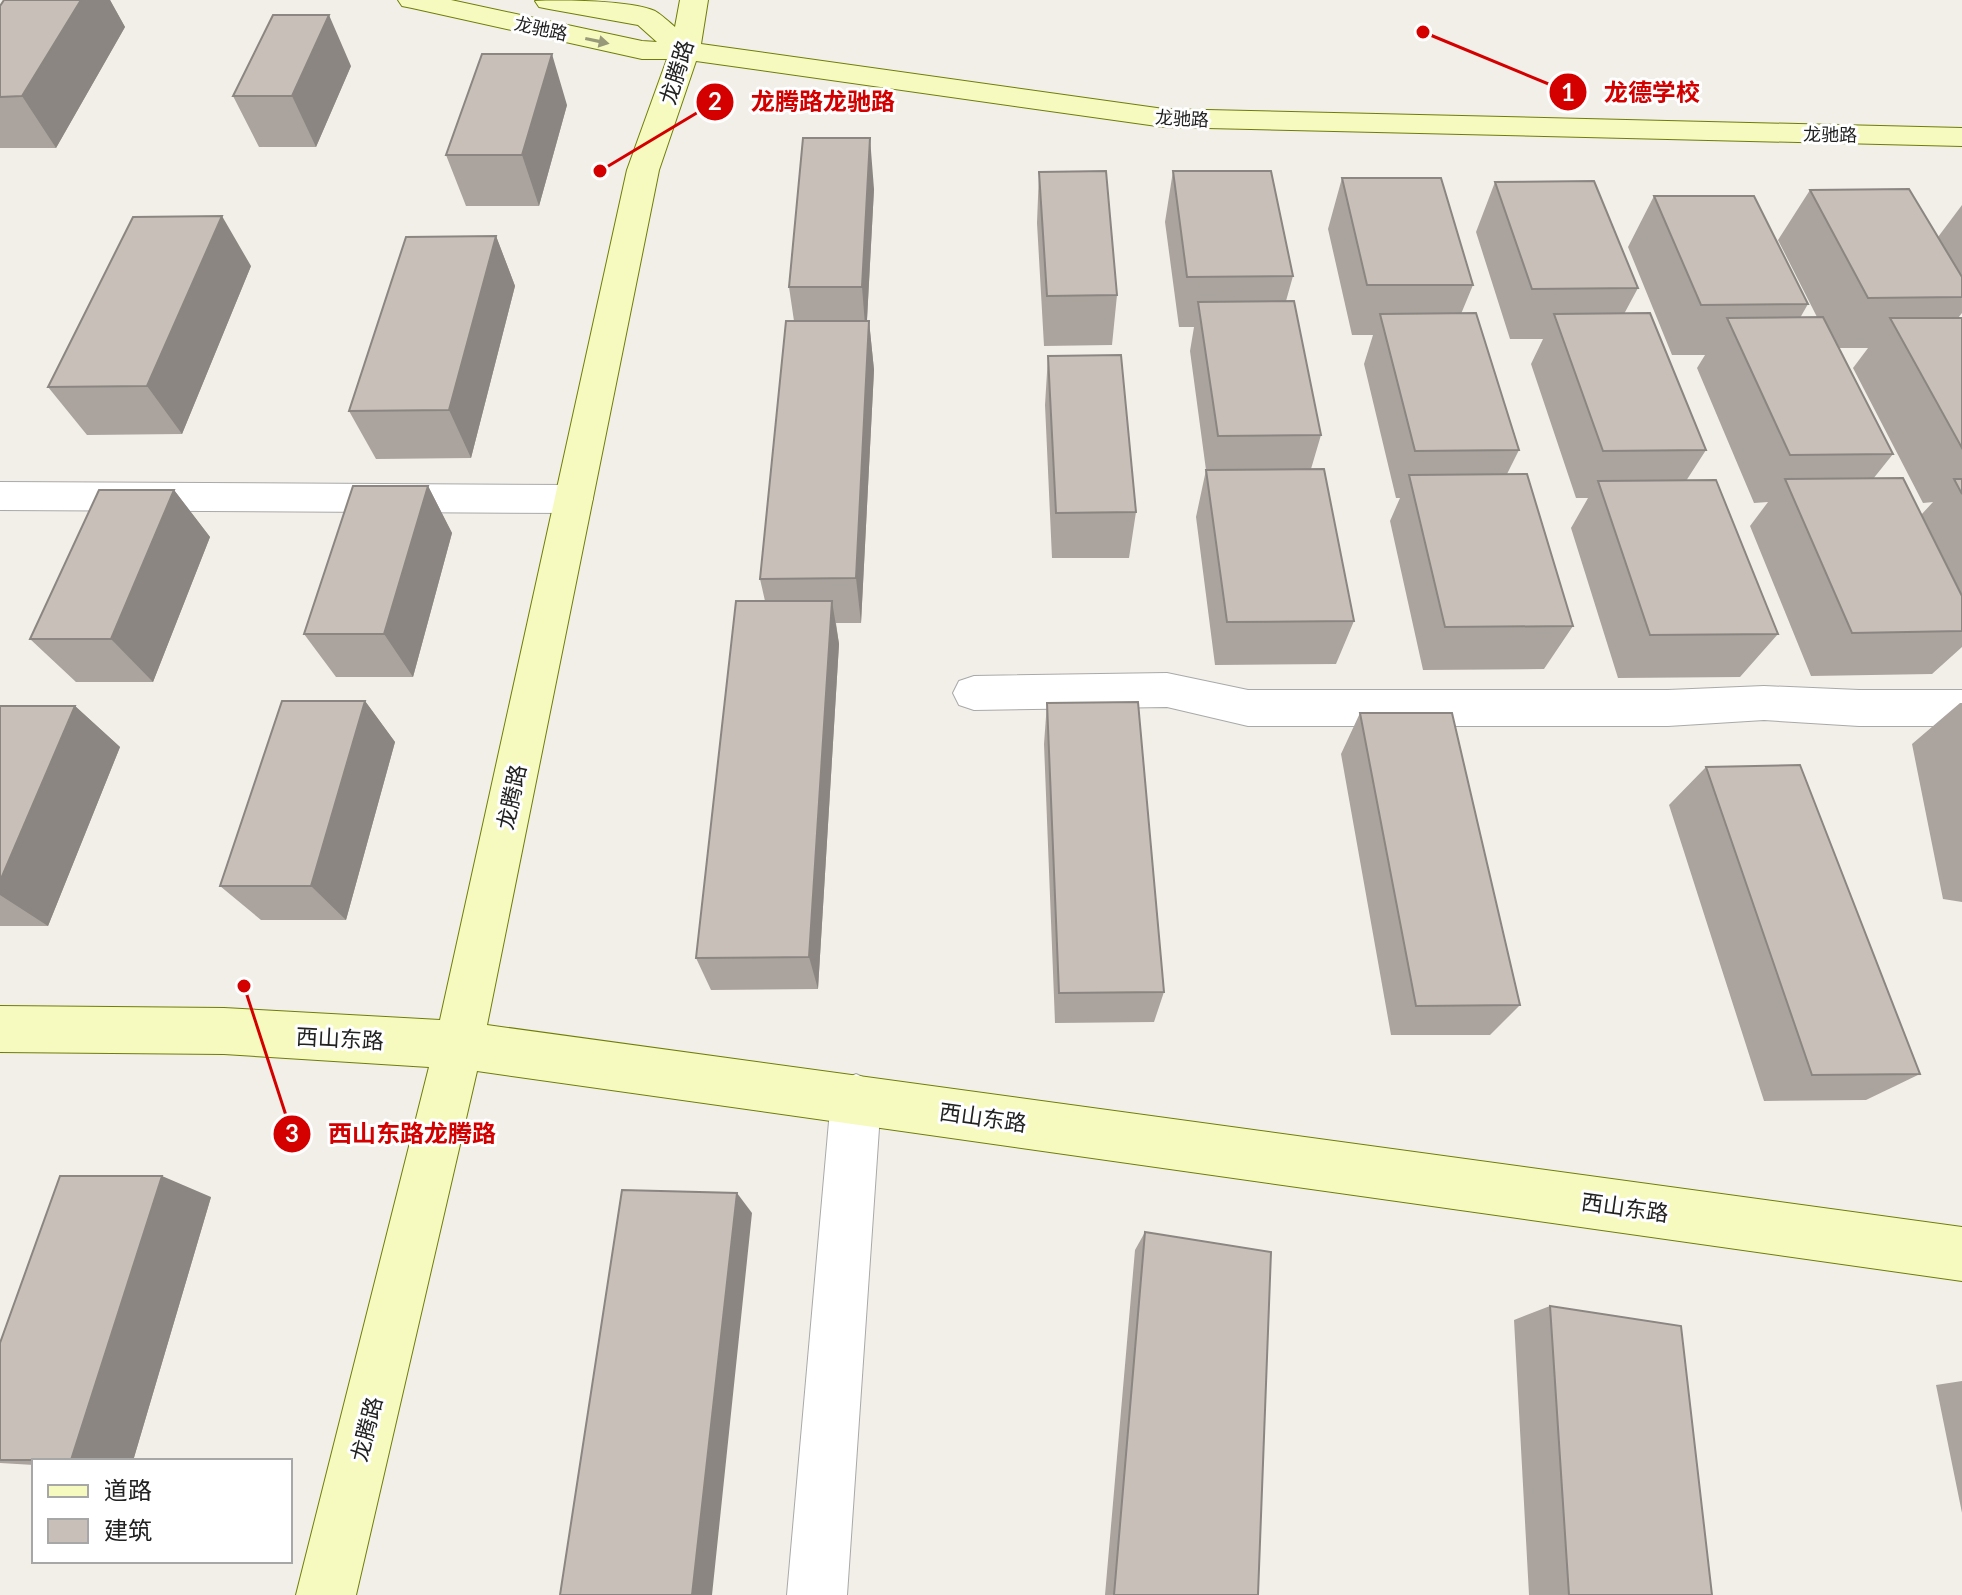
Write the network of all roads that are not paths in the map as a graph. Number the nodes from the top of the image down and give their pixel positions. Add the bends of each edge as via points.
1 (412, 0) edge
2 (546, 0) edge
3 (694, 0) edge
4 (685, 51) junction
5 (1962, 137) edge
6 (0, 496) edge
7 (574, 499) junction
8 (974, 693) dead end
9 (1962, 708) edge
10 (0, 1029) edge
11 (459, 1045) junction
12 (856, 1099) junction
13 (1962, 1254) edge
14 (326, 1595) edge
15 (817, 1595) edge

1 -> 4 street, 龙驰路 via 642,50
2 - 4 street via 647,18
3 - 4 street, 龙腾路
4 - 5 street, 龙驰路 via 1164,118
4 - 7 street, 龙腾路 via 643,170
6 - 7 street
7 - 11 street, 龙腾路
8 - 9 street via 1167,690 1248,708 1668,708 1764,703
10 - 11 street, 西山东路 via 224,1031
11 - 12 street, 西山东路
11 - 14 street, 龙腾路
12 - 13 street, 西山东路
12 - 15 street

